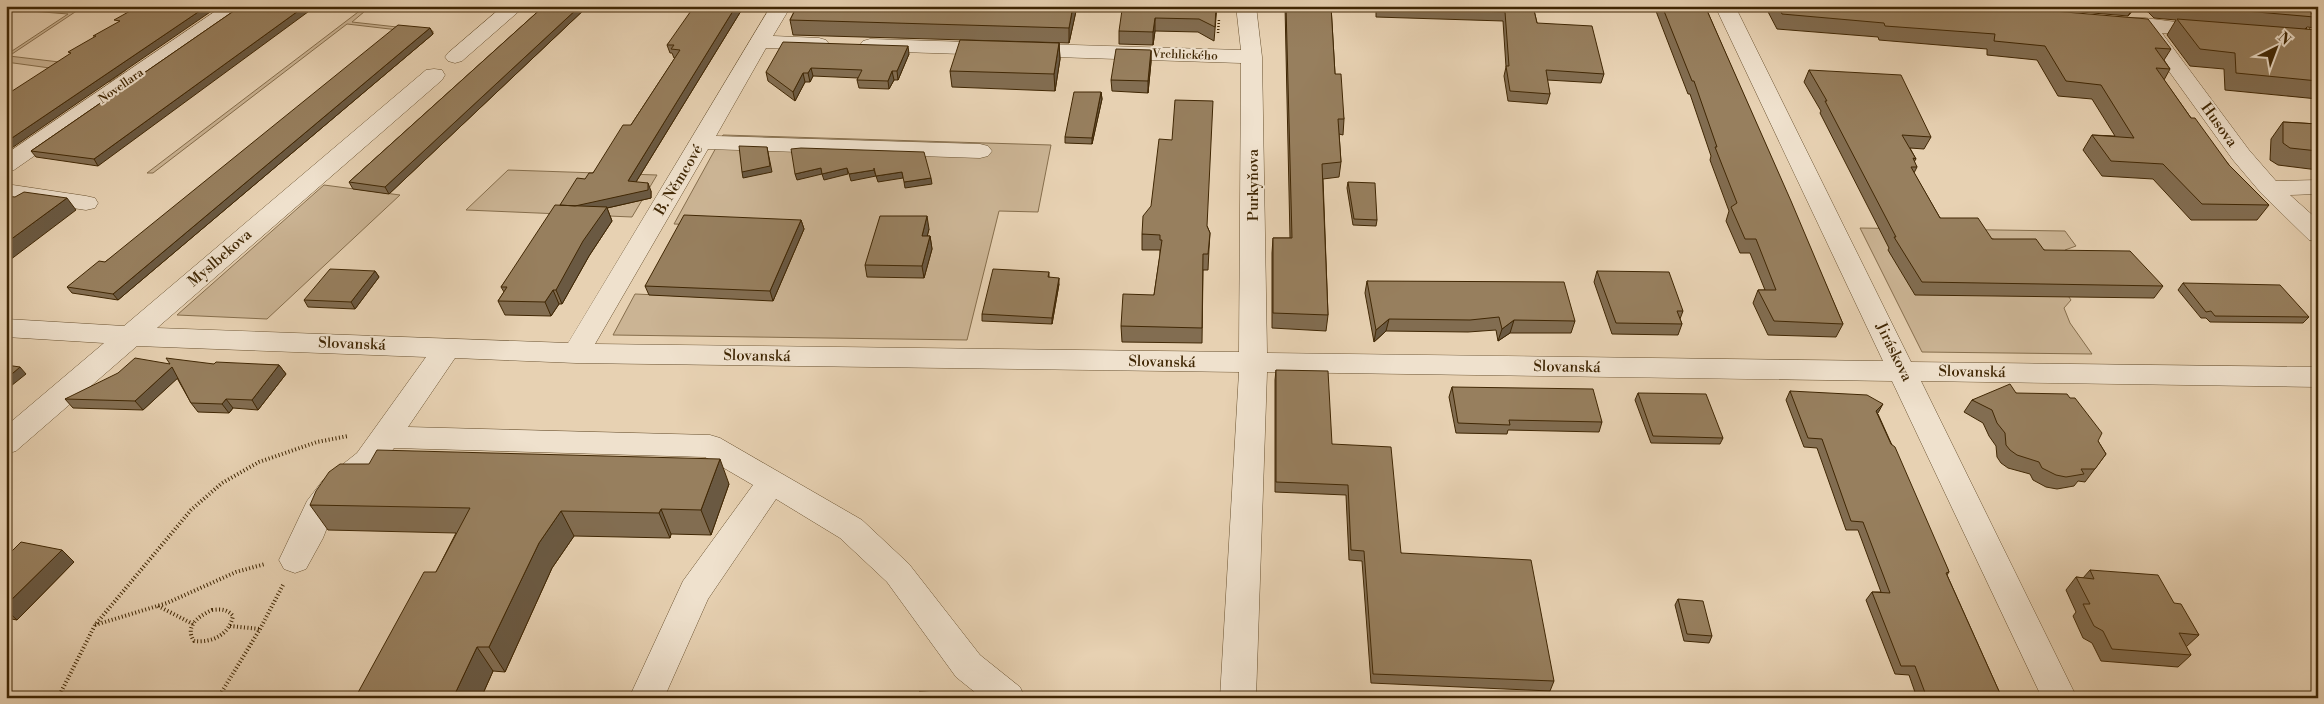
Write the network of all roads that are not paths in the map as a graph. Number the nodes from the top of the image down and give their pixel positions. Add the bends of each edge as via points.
1 (237, 6) edge
2 (515, 6) edge
3 (781, 6) edge
4 (1246, 6) edge
5 (1725, 6) edge
6 (2133, 6) edge
7 (2100, 22) edge
8 (2147, 26) junction
9 (2223, 32) edge
10 (758, 42) junction
11 (455, 57) dead end
12 (1252, 57) junction
13 (434, 74) dead end
14 (702, 142) junction
15 (980, 151) dead end
16 (6, 165) edge
17 (2318, 187) edge
18 (2269, 188) junction
19 (6, 191) edge
20 (86, 203) dead end
21 (2318, 234) edge
22 (6, 328) edge
23 (130, 336) junction
24 (447, 348) junction
25 (576, 353) junction
26 (1253, 363) junction
27 (1903, 372) junction
28 (2318, 377) edge
29 (386, 437) junction
30 (6, 444) edge
31 (772, 482) junction
32 (296, 560) road end
33 (646, 698) edge
34 (1008, 698) edge
35 (1238, 698) edge
36 (2060, 698) edge

1 - 16 street, Novellara
2 - 11 street
3 - 10 street, B. Němcové
4 - 12 street, Purkyňova
5 - 27 street, Jiráskova
6 - 8 street, Husova
7 - 8 street
8 - 9 street
8 - 18 street, Husova via 2241,155
10 - 12 street, Vrchlického
10 - 14 street, B. Němcové
12 - 26 street, Purkyňova
13 - 23 street, Myslbekova
14 - 15 street
14 - 25 street, B. Němcové
17 - 18 street
18 - 21 street, Husova
19 - 20 street
22 - 23 street, Slovanská
23 - 24 street, Slovanská via 306,351
23 - 30 street, Myslbekova
24 - 25 street, Slovanská
24 - 29 street
25 - 26 street, Slovanská
26 - 27 street, Slovanská
26 - 35 street, Purkyňova
27 - 28 street, Slovanská
27 - 36 street, Jiráskova
29 - 31 street via 710,446
29 - 32 street via 368,461 334,488 318,510
31 - 33 street via 695,591
31 - 34 street via 850,530 898,573 968,666

